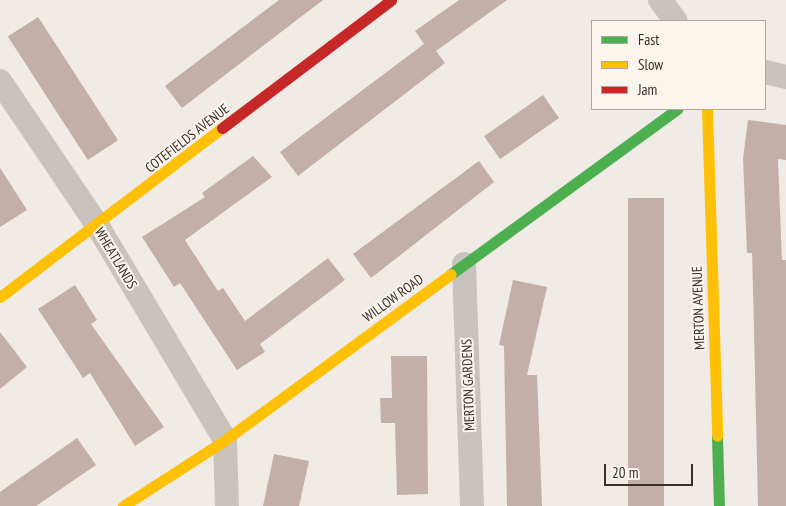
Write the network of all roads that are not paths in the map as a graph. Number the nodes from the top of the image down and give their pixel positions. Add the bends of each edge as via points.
1 (391, 0) edge
2 (660, 0) edge
3 (675, 20) edge
4 (766, 72) edge
5 (786, 77) edge
6 (0, 81) edge
7 (676, 110) edge
8 (707, 110) edge
9 (97, 226) junction
10 (464, 264) junction
11 (0, 297) edge
12 (224, 440) junction
13 (123, 506) edge
14 (227, 506) edge
15 (472, 506) edge
16 (719, 506) edge

1 - 9 street, COTEFIELDS AVENUE
2 - 3 street
4 - 5 street
6 - 9 street, WHEATLANDS
7 - 10 street, WILLOW ROAD
8 - 16 street, MERTON AVENUE
9 - 11 street, COTEFIELDS AVENUE
9 - 12 street, WHEATLANDS
10 - 12 street, WILLOW ROAD
10 - 15 street, MERTON GARDENS
12 - 13 street, WILLOW ROAD
12 - 14 street

